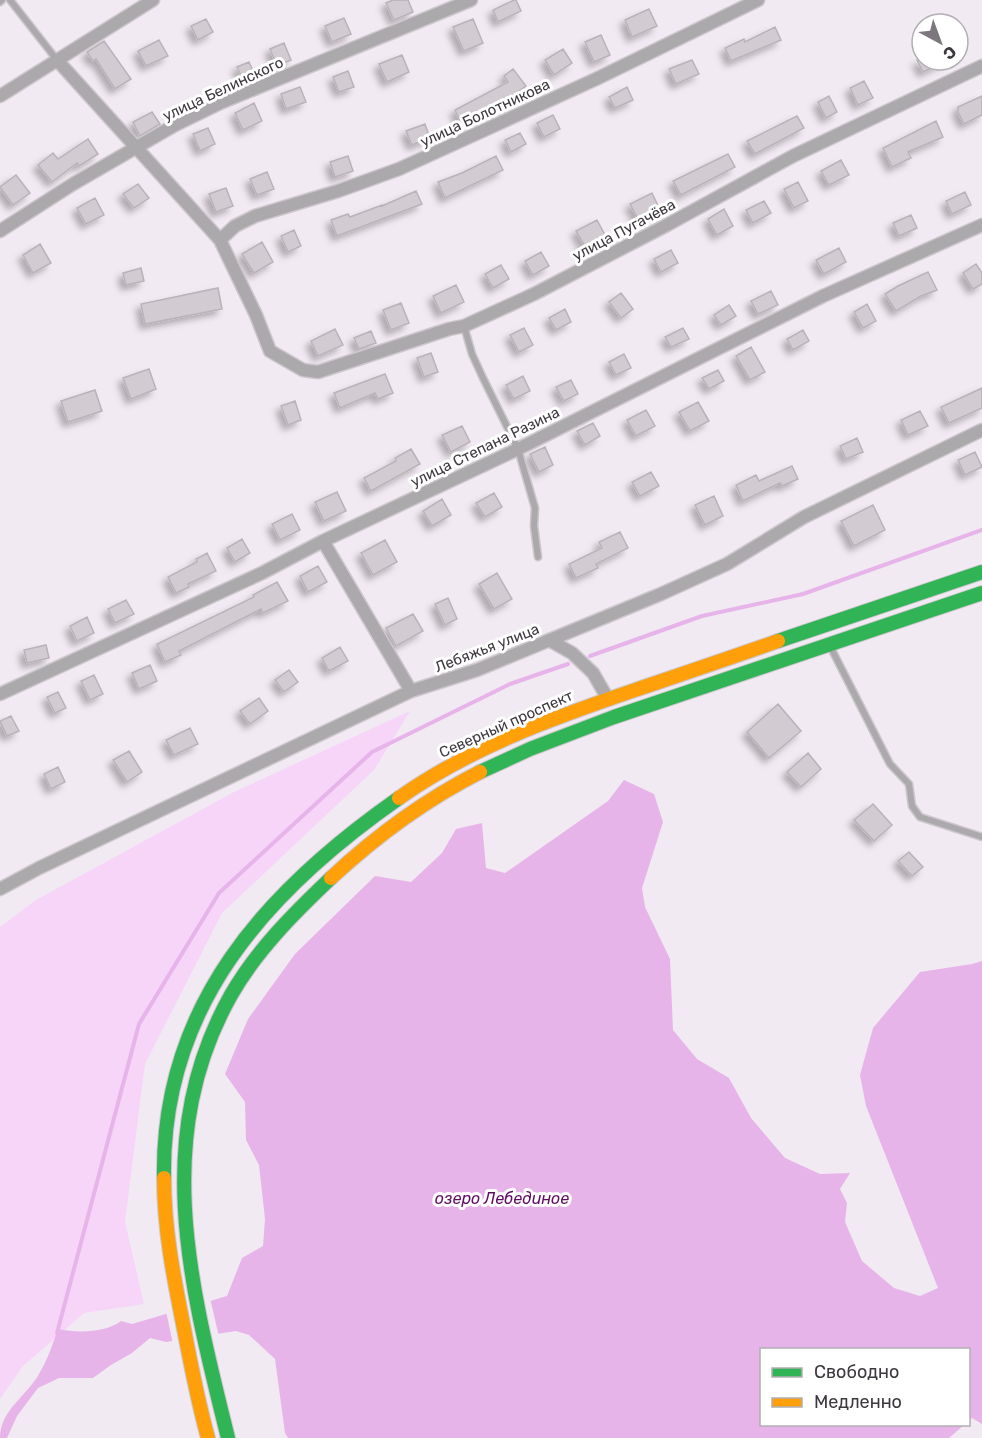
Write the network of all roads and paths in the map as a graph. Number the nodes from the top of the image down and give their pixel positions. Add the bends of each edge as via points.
1 (10, 0) edge
2 (153, 0) edge
3 (471, 0) edge
4 (758, 0) edge
5 (57, 60) junction
6 (982, 66) edge
7 (0, 96) edge
8 (138, 148) junction
9 (982, 225) edge
10 (0, 231) edge
11 (220, 240) junction
12 (464, 326) junction
13 (982, 430) edge
14 (518, 449) junction
15 (324, 541) junction
16 (538, 557) dead end
17 (982, 573) edge
18 (982, 593) edge
19 (549, 640) junction
20 (829, 644) junction
21 (737, 654) junction
22 (743, 672) junction
23 (411, 691) junction
24 (0, 694) edge
25 (608, 699) junction
26 (982, 837) edge
27 (0, 889) edge
28 (208, 1438) edge
29 (228, 1438) edge

1 - 5 lane
2 - 5 street
3 - 8 street, улица Белинского via 220,103
4 - 11 street, улица Болотникова via 399,169 255,216 235,226
5 - 7 street
5 - 8 street
6 - 12 street, улица Пугачёва via 793,156 575,273
8 - 10 street, улица Белинского
8 - 11 street
9 - 14 street, улица Степана Разина via 823,296
11 - 12 street, улица Пугачёва via 270,351 303,370 318,372
12 - 14 lane via 479,370
13 - 19 street, Лебяжья улица via 804,517 726,564
14 - 15 street, улица Степана Разина
14 - 16 lane via 535,508
15 - 23 street
15 - 24 street, улица Степана Разина
17 - 21 main road, Северный проспект
18 - 20 main road
19 - 23 street, Лебяжья улица via 477,670
19 - 25 street via 572,653 593,673
20 - 22 main road
20 - 26 lane via 890,764 909,784 912,806 920,817
21 - 22 lane
21 - 25 main road, Северный проспект
22 - 29 main road via 568,734 450,788 355,855 292,915 238,980 205,1047 194,1082 183,1198 196,1292
23 - 27 street, Лебяжья улица
25 - 28 main road, Северный проспект via 477,752 397,798 343,840 293,887 246,937 202,1004 175,1077 164,1198 166,1236

